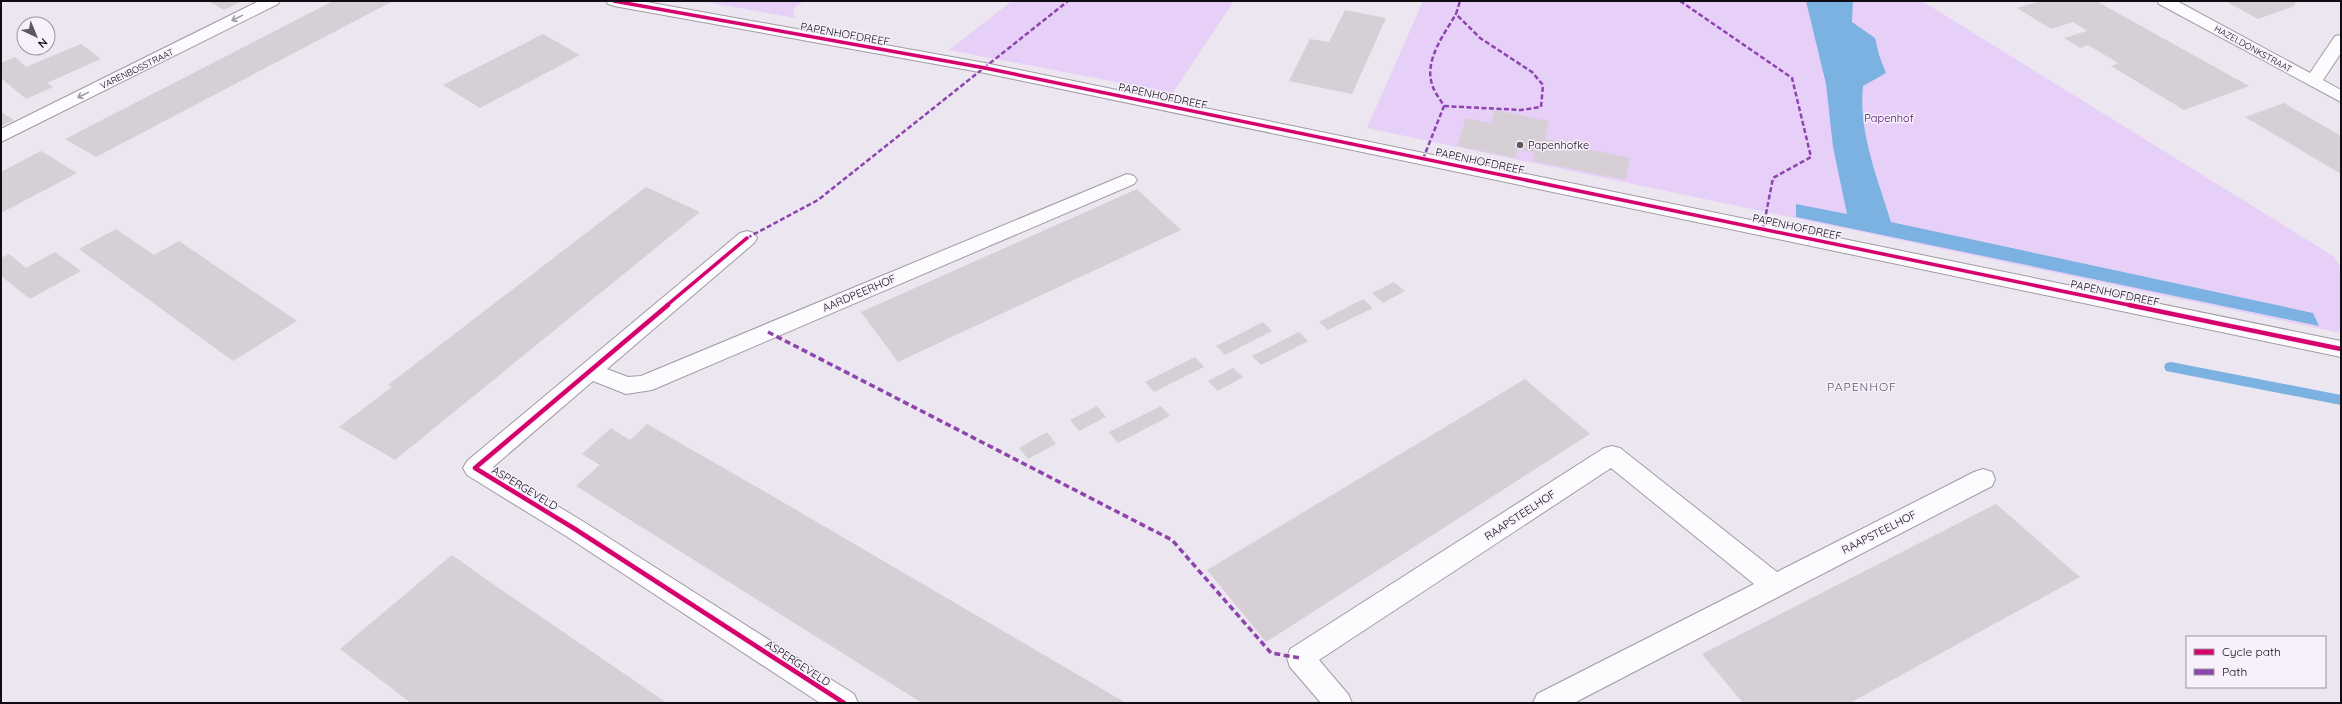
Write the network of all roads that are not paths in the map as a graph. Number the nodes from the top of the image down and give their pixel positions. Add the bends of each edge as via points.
1 (272, 1) edge
2 (614, 1) edge
3 (2165, 1) edge
4 (2341, 40) edge
5 (2313, 82) junction
6 (2341, 97) edge
7 (1, 136) edge
8 (1127, 180) dead end
9 (747, 238) dead end
10 (2341, 349) edge
11 (590, 371) junction
12 (1983, 479) dead end
13 (1776, 586) junction
14 (844, 703) edge
15 (1338, 703) edge
16 (1547, 703) edge

1 -> 7 street, VARENBOSSTRAAT
2 - 10 street, PAPENHOFDREEF via 985,68
3 - 5 street, HAZELDONKSTRAAT
4 - 5 street
5 - 6 street, HAZELDONKSTRAAT
8 - 11 street, AARDPEERHOF via 644,384 626,386
9 - 11 street, ASPERGEVELD
11 - 14 street, ASPERGEVELD via 475,468 589,538
12 - 13 street, RAAPSTEELHOF
13 - 15 street, RAAPSTEELHOF via 1612,455 1300,658
13 - 16 street, RAAPSTEELHOF

